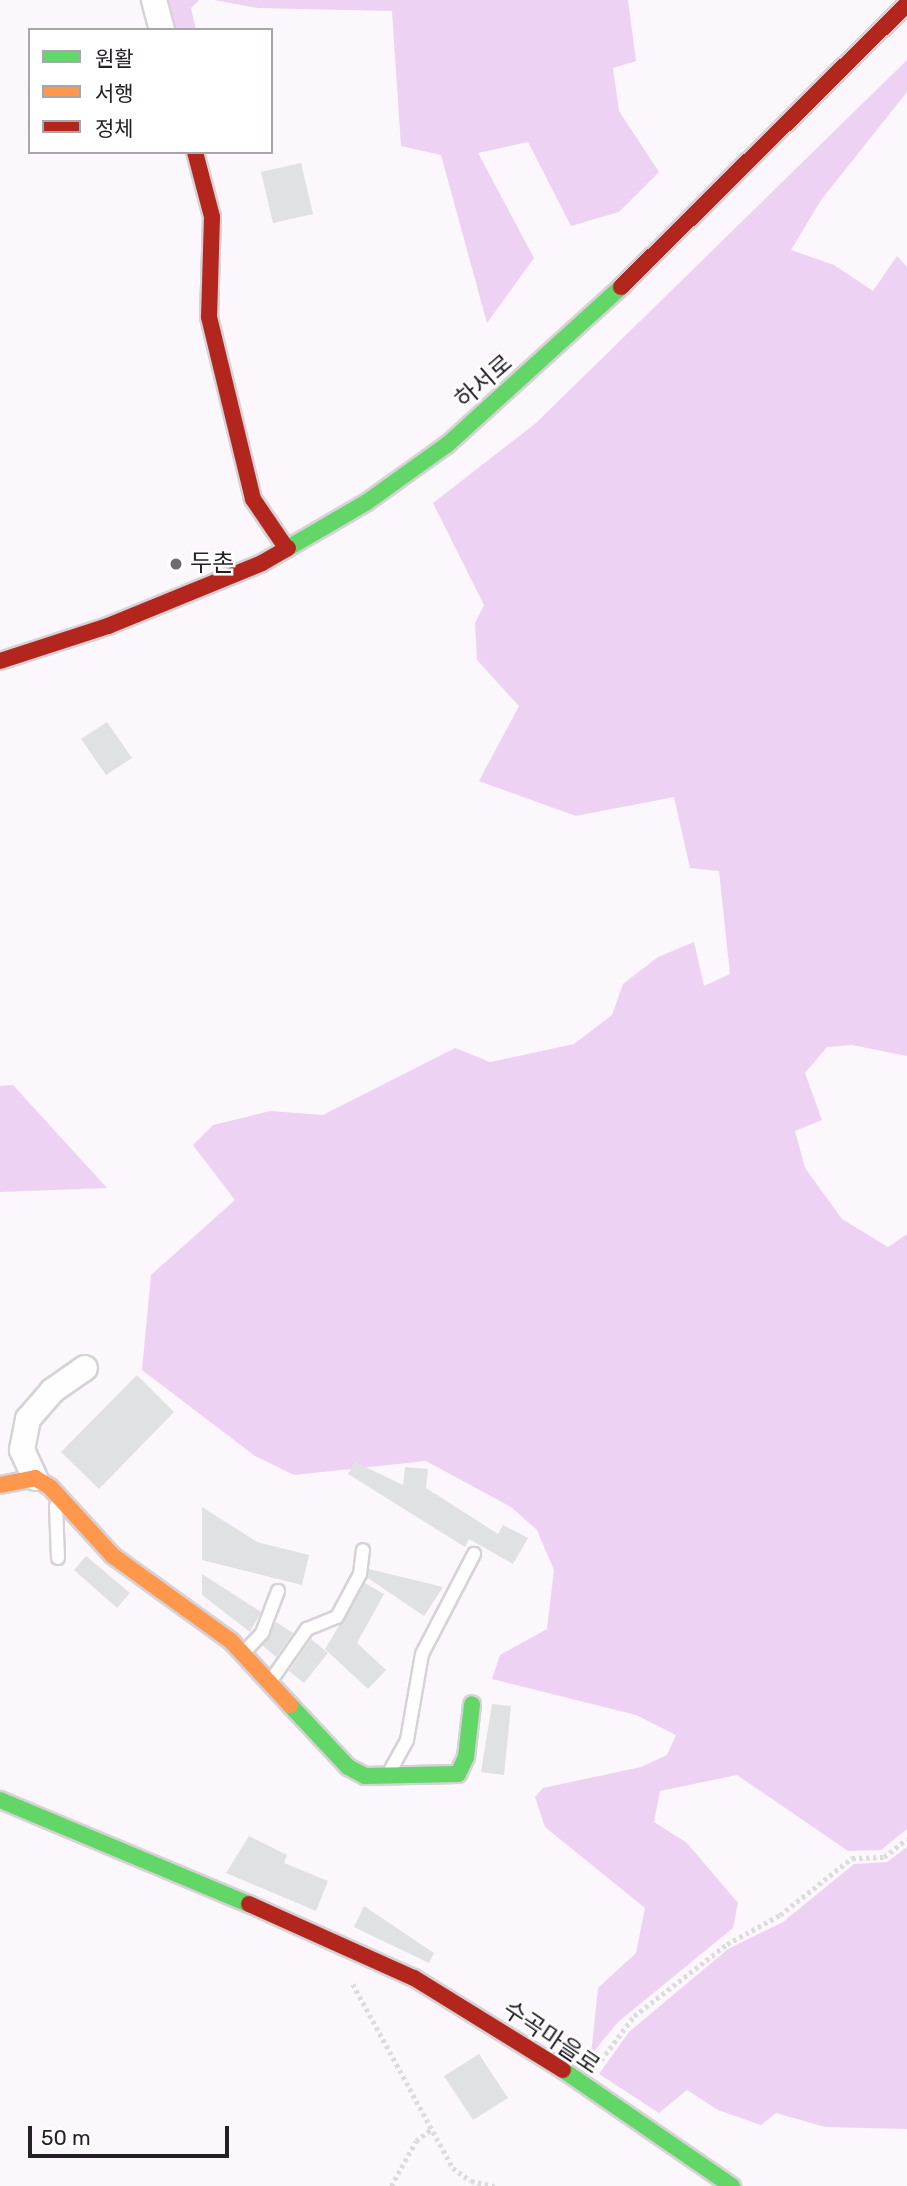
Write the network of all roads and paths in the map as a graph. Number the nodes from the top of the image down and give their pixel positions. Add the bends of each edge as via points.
1 (154, 0) edge
2 (907, 4) edge
3 (161, 28) edge
4 (196, 154) edge
5 (287, 549) junction
6 (0, 662) edge
7 (85, 1368) dead end
8 (35, 1478) junction
9 (0, 1485) edge
10 (62, 1500) junction
11 (363, 1550) dead end
12 (474, 1555) dead end
13 (58, 1558) dead end
14 (278, 1591) dead end
15 (243, 1653) junction
16 (270, 1682) junction
17 (472, 1704) dead end
18 (386, 1777) junction
19 (0, 1800) edge
20 (907, 1839) edge
21 (336, 1941) junction
22 (582, 2086) junction
23 (430, 2130) junction
24 (391, 2186) edge
25 (494, 2186) edge
26 (732, 2186) edge

1 - 3 street
2 - 5 street, 하서로 via 586,322 448,444 367,502
4 - 5 street via 212,217 209,317 253,499
5 - 6 street, 하서로 via 182,598
7 - 8 street via 52,1391 28,1419 22,1450
8 - 9 street
8 - 10 street
10 - 13 lane via 56,1507
10 - 15 street via 113,1556
11 - 16 lane via 360,1574 337,1617 307,1629
12 - 18 lane via 422,1654 407,1741
14 - 15 lane via 261,1633
15 - 16 street
16 - 18 street via 348,1768 365,1776
17 - 18 street via 466,1758 458,1774
19 - 21 street, 수곡마을로
20 - 22 path via 884,1857 852,1858 780,1915 727,1944 635,2016
21 - 22 street, 수곡마을로 via 414,1978 522,2042
21 - 23 path via 342,1962
22 - 26 street, 수곡마을로
23 - 24 path via 416,2141
23 - 25 path via 453,2168 471,2181

